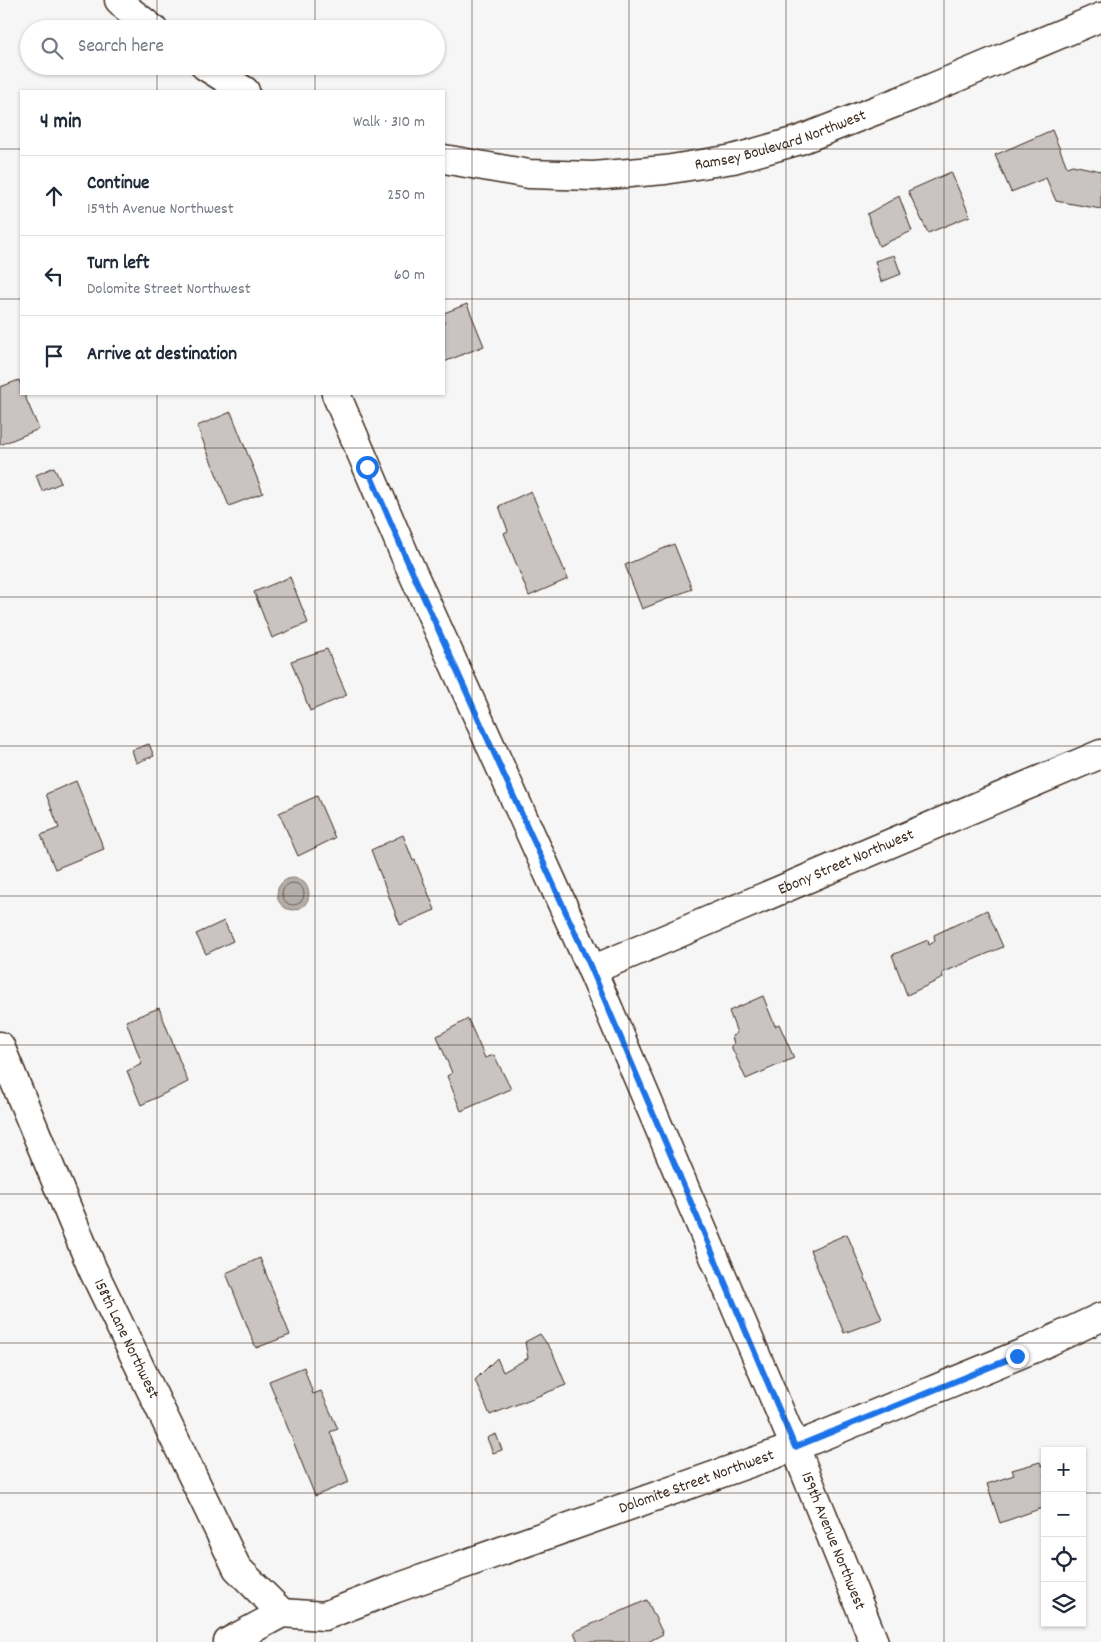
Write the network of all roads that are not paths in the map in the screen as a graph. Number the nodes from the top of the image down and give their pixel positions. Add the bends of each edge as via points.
1 (119, 0) edge
2 (1101, 17) edge
3 (142, 20) edge
4 (219, 75) edge
5 (243, 90) edge
6 (445, 159) edge
7 (336, 395) edge
8 (1101, 754) edge
9 (592, 970) junction
10 (0, 1046) edge
11 (1101, 1317) edge
12 (795, 1447) junction
13 (282, 1614) junction
14 (228, 1642) edge
15 (874, 1642) edge

1 - 3 street
2 - 6 street, Ramsey Boulevard Northwest via 800,140 733,159 665,170 593,176 529,174
4 - 5 street
7 - 9 street, 159th Avenue Northwest via 406,558
8 - 9 street, Ebony Street Northwest
9 - 12 street, 159th Avenue Northwest
10 - 13 street, 158th Lane Northwest via 92,1268 237,1568
11 - 12 street, Dolomite Street Northwest via 1035,1348
12 - 13 street, Dolomite Street Northwest via 324,1616
12 - 15 street, 159th Avenue Northwest
13 - 14 street

